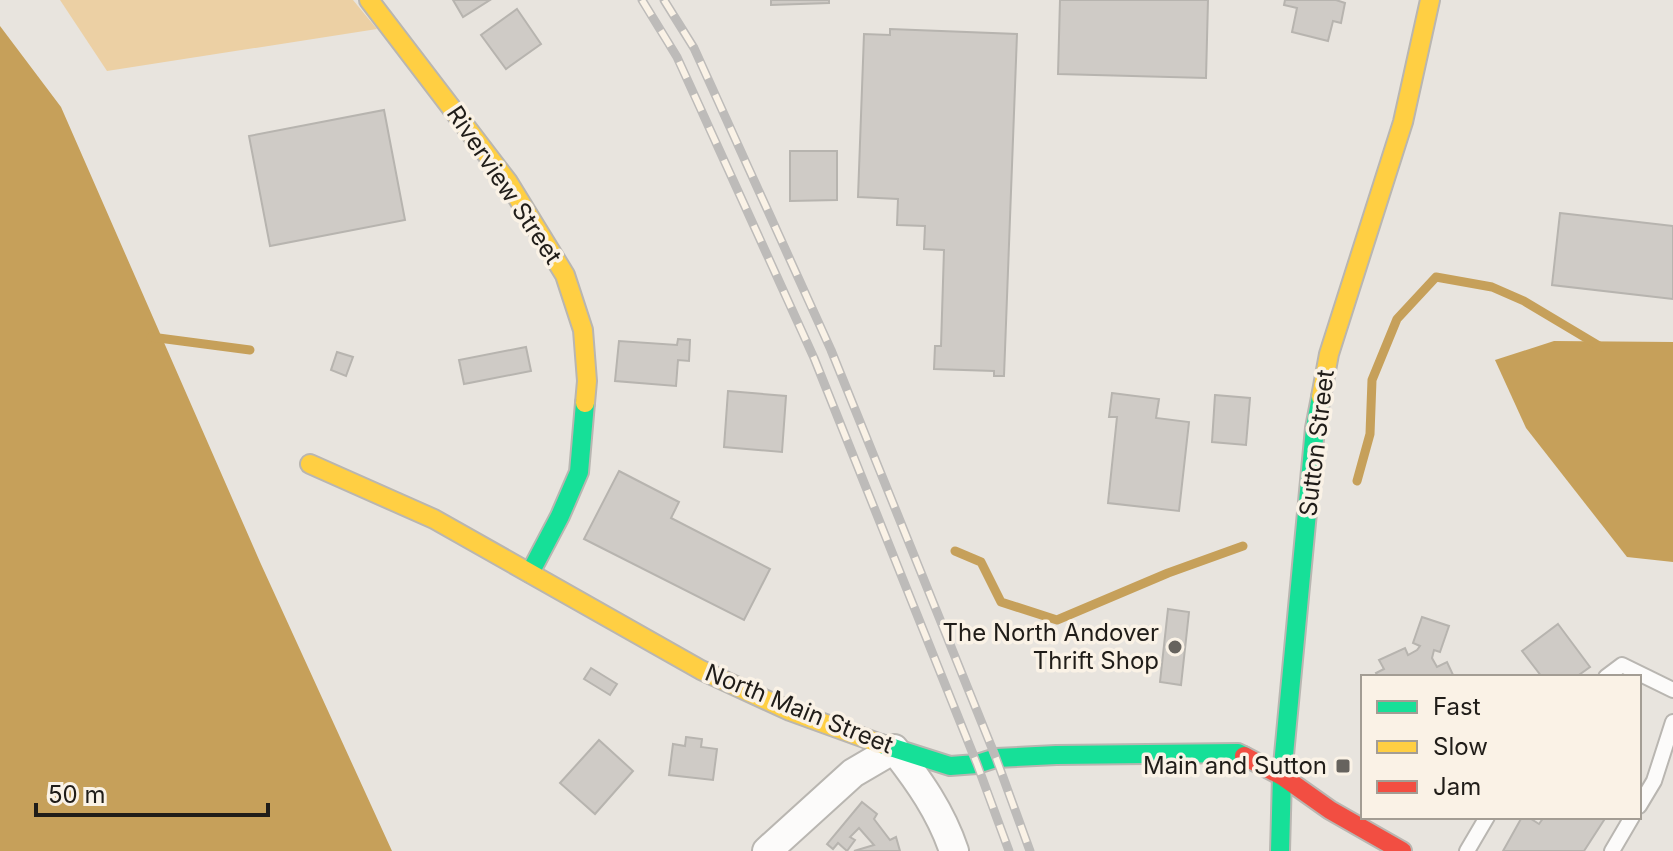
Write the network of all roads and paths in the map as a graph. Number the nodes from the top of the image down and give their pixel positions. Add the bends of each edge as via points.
1 (369, 0) edge
2 (1430, 0) edge
3 (310, 464) dead end
4 (530, 573) junction
5 (1609, 675) edge
6 (1673, 690) edge
7 (1673, 722) edge
8 (894, 749) junction
9 (1282, 776) junction
10 (1641, 803) edge
11 (1486, 819) edge
12 (1631, 819) edge
13 (767, 851) edge
14 (954, 851) edge
15 (1280, 851) edge
16 (1402, 851) edge
17 (1467, 851) edge
18 (1612, 851) edge

1 - 4 main road, Riverview Street via 508,182 565,275 583,330 587,381 579,472
2 - 9 main road, Sutton Street via 1403,122 1329,354 1317,413
3 - 4 main road, North Main Street via 434,519
4 - 8 main road, North Main Street via 715,677
5 - 6 lane via 1622,665
7 - 10 lane via 1654,781
8 - 9 main road, North Main Street via 950,766 1056,755 1238,753
8 - 13 street via 853,773
8 - 14 street via 928,793
9 - 15 main road, Sutton Street
9 - 16 main road, North Main Street
11 - 17 lane
12 - 18 lane

